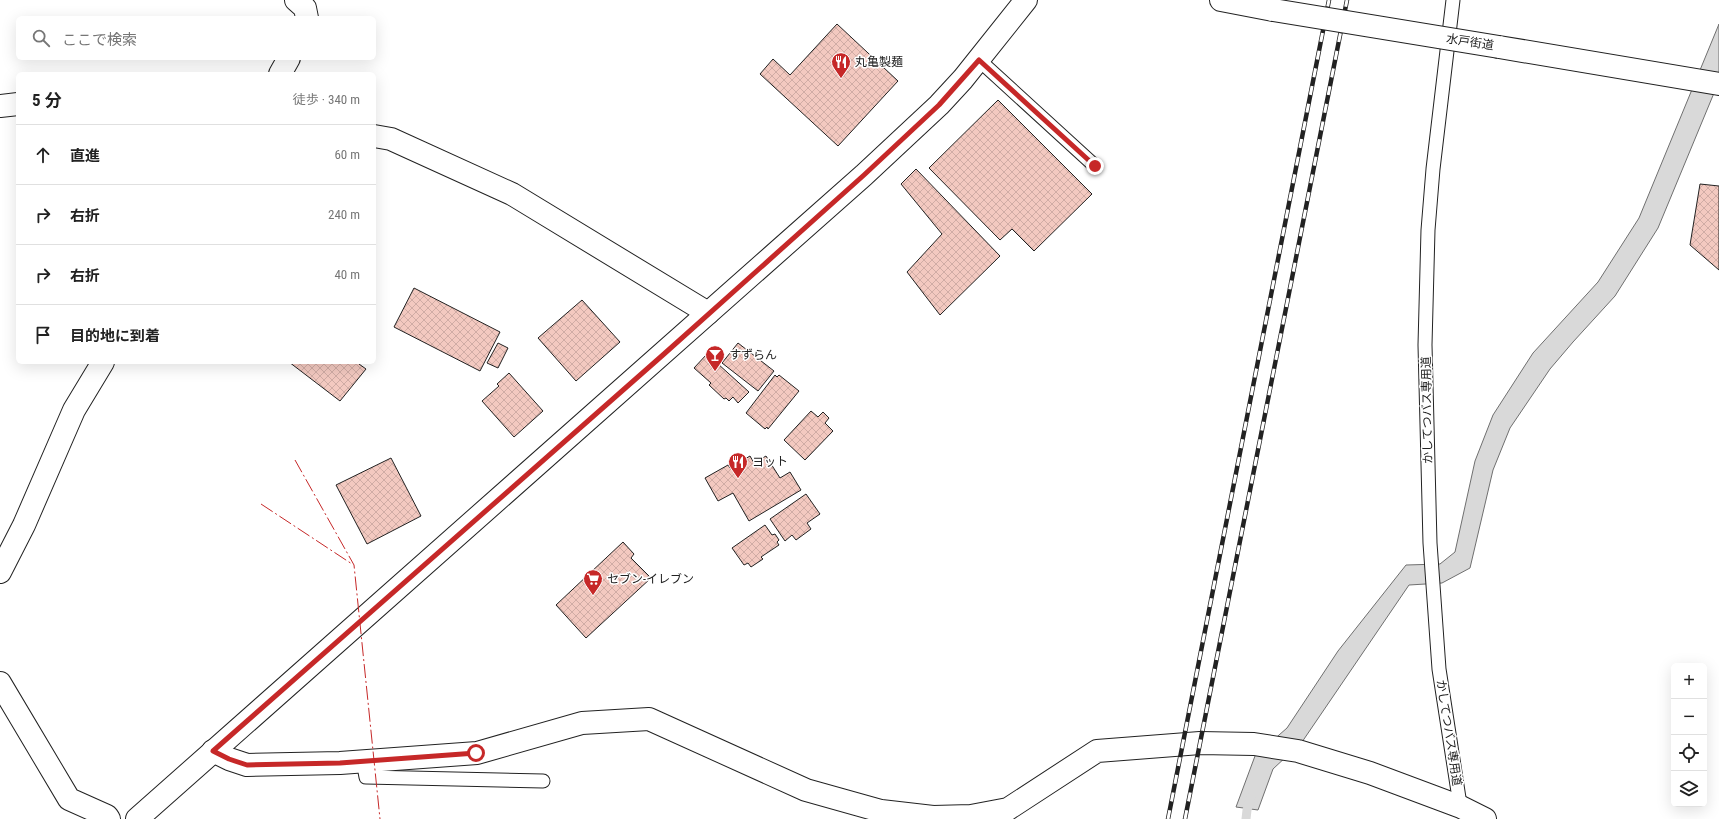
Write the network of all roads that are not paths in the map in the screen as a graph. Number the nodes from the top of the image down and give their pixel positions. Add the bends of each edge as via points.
1 (296, 0) edge
2 (1026, 0) edge
3 (1221, 0) edge
4 (1454, 0) edge
5 (307, 16) edge
6 (288, 60) edge
7 (979, 60) junction
8 (281, 72) edge
9 (1719, 84) edge
10 (16, 104) edge
11 (0, 106) edge
12 (376, 136) edge
13 (1095, 166) dead end
14 (708, 313) junction
15 (102, 364) edge
16 (0, 572) edge
17 (0, 683) edge
18 (213, 751) junction
19 (363, 760) junction
20 (544, 781) dead end
21 (1462, 813) edge
22 (109, 819) edge
23 (137, 819) edge
24 (1485, 819) edge

1 - 5 main road via 305,8
2 - 7 main road
3 - 9 main road, 水戸街道, bridge
4 - 21 lane, かしてつバス専用道 via 1433,169 1428,230 1425,345 1430,543 1439,669
6 - 8 main road
7 - 13 lane
7 - 14 main road via 939,105 908,134
10 - 11 main road
12 - 14 main road via 391,139 512,194
14 - 18 main road
15 - 16 main road via 74,410 24,525
17 - 22 main road via 70,799
18 - 19 main road via 247,765
18 - 23 main road
19 - 20 lane via 366,777
19 - 21 main road via 476,753 582,723 649,719 806,790 882,811 933,817 971,816 1008,809 1097,751 1200,743 1254,744 1298,751 1370,773
21 - 24 main road

